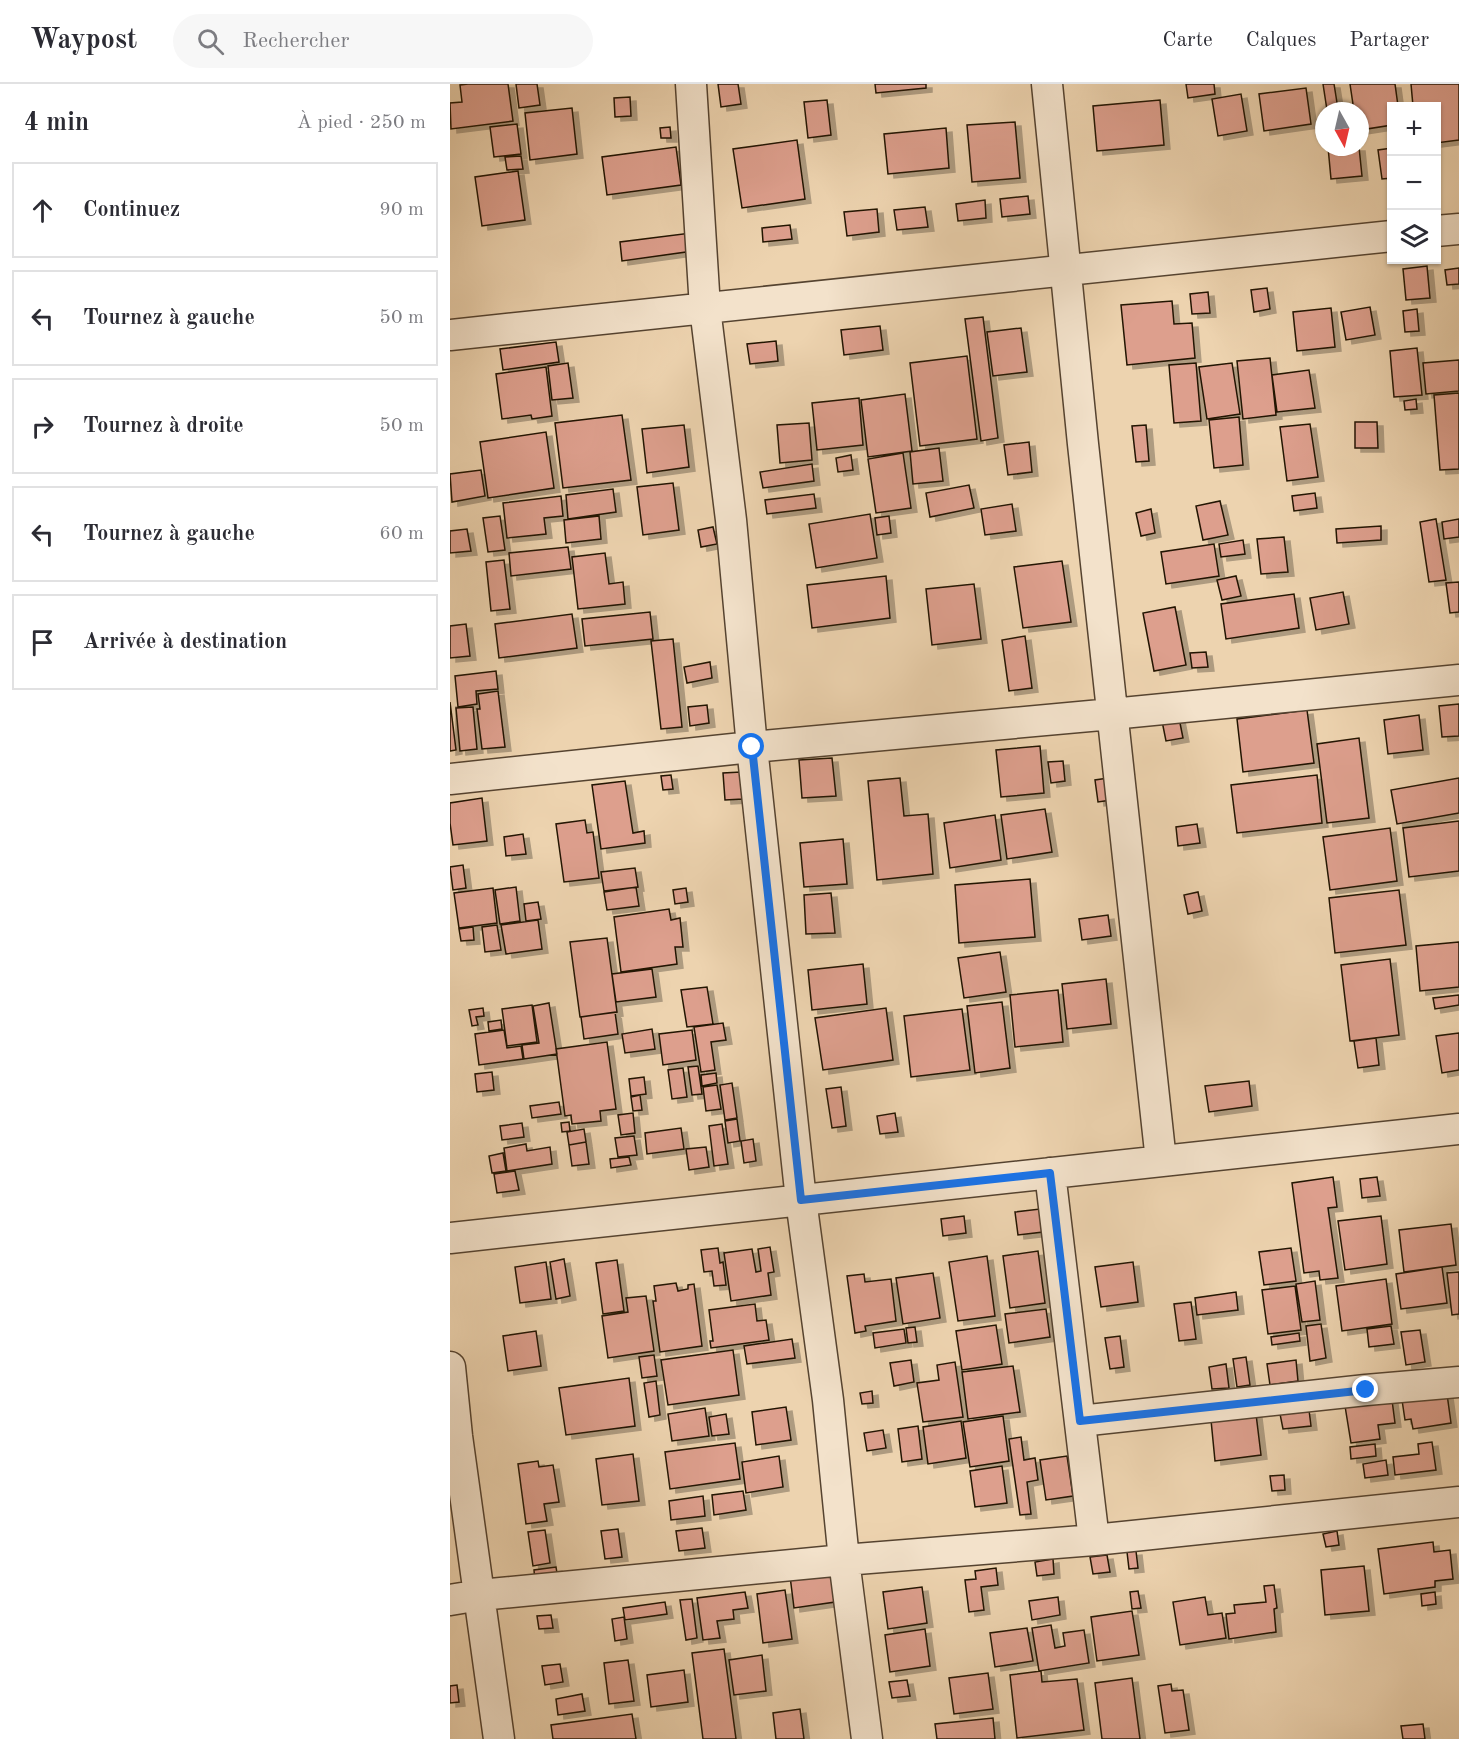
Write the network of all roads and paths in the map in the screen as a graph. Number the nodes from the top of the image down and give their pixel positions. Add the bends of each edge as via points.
1 (691, 84) edge
2 (1047, 84) edge
3 (1459, 229) edge
4 (1441, 231) edge
5 (1387, 237) edge
6 (1066, 270) junction
7 (705, 308) junction
8 (450, 335) edge
9 (1459, 680) edge
10 (1112, 714) junction
11 (752, 747) junction
12 (450, 779) edge
13 (1459, 1129) edge
14 (1161, 1161) junction
15 (1050, 1173) junction
16 (801, 1200) junction
17 (450, 1238) edge
18 (450, 1367) edge
19 (1459, 1382) edge
20 (1080, 1421) junction
21 (1459, 1502) edge
22 (1094, 1540) junction
23 (844, 1560) junction
24 (480, 1596) junction
25 (450, 1600) edge
26 (499, 1739) edge
27 (867, 1739) edge

1 - 7 street
2 - 6 street
3 - 4 street
5 - 6 street
6 - 7 street
6 - 10 street
7 - 8 street
7 - 11 street via 731,520
9 - 10 street
10 - 11 street
10 - 14 street
11 - 12 street
11 - 16 street
13 - 14 street
14 - 15 street
15 - 16 street
15 - 20 street
16 - 17 street
16 - 23 street via 828,1400
18 - 24 street
19 - 20 street
20 - 22 street
21 - 22 street
22 - 23 street
23 - 24 street
23 - 27 street
24 - 25 street
24 - 26 street

